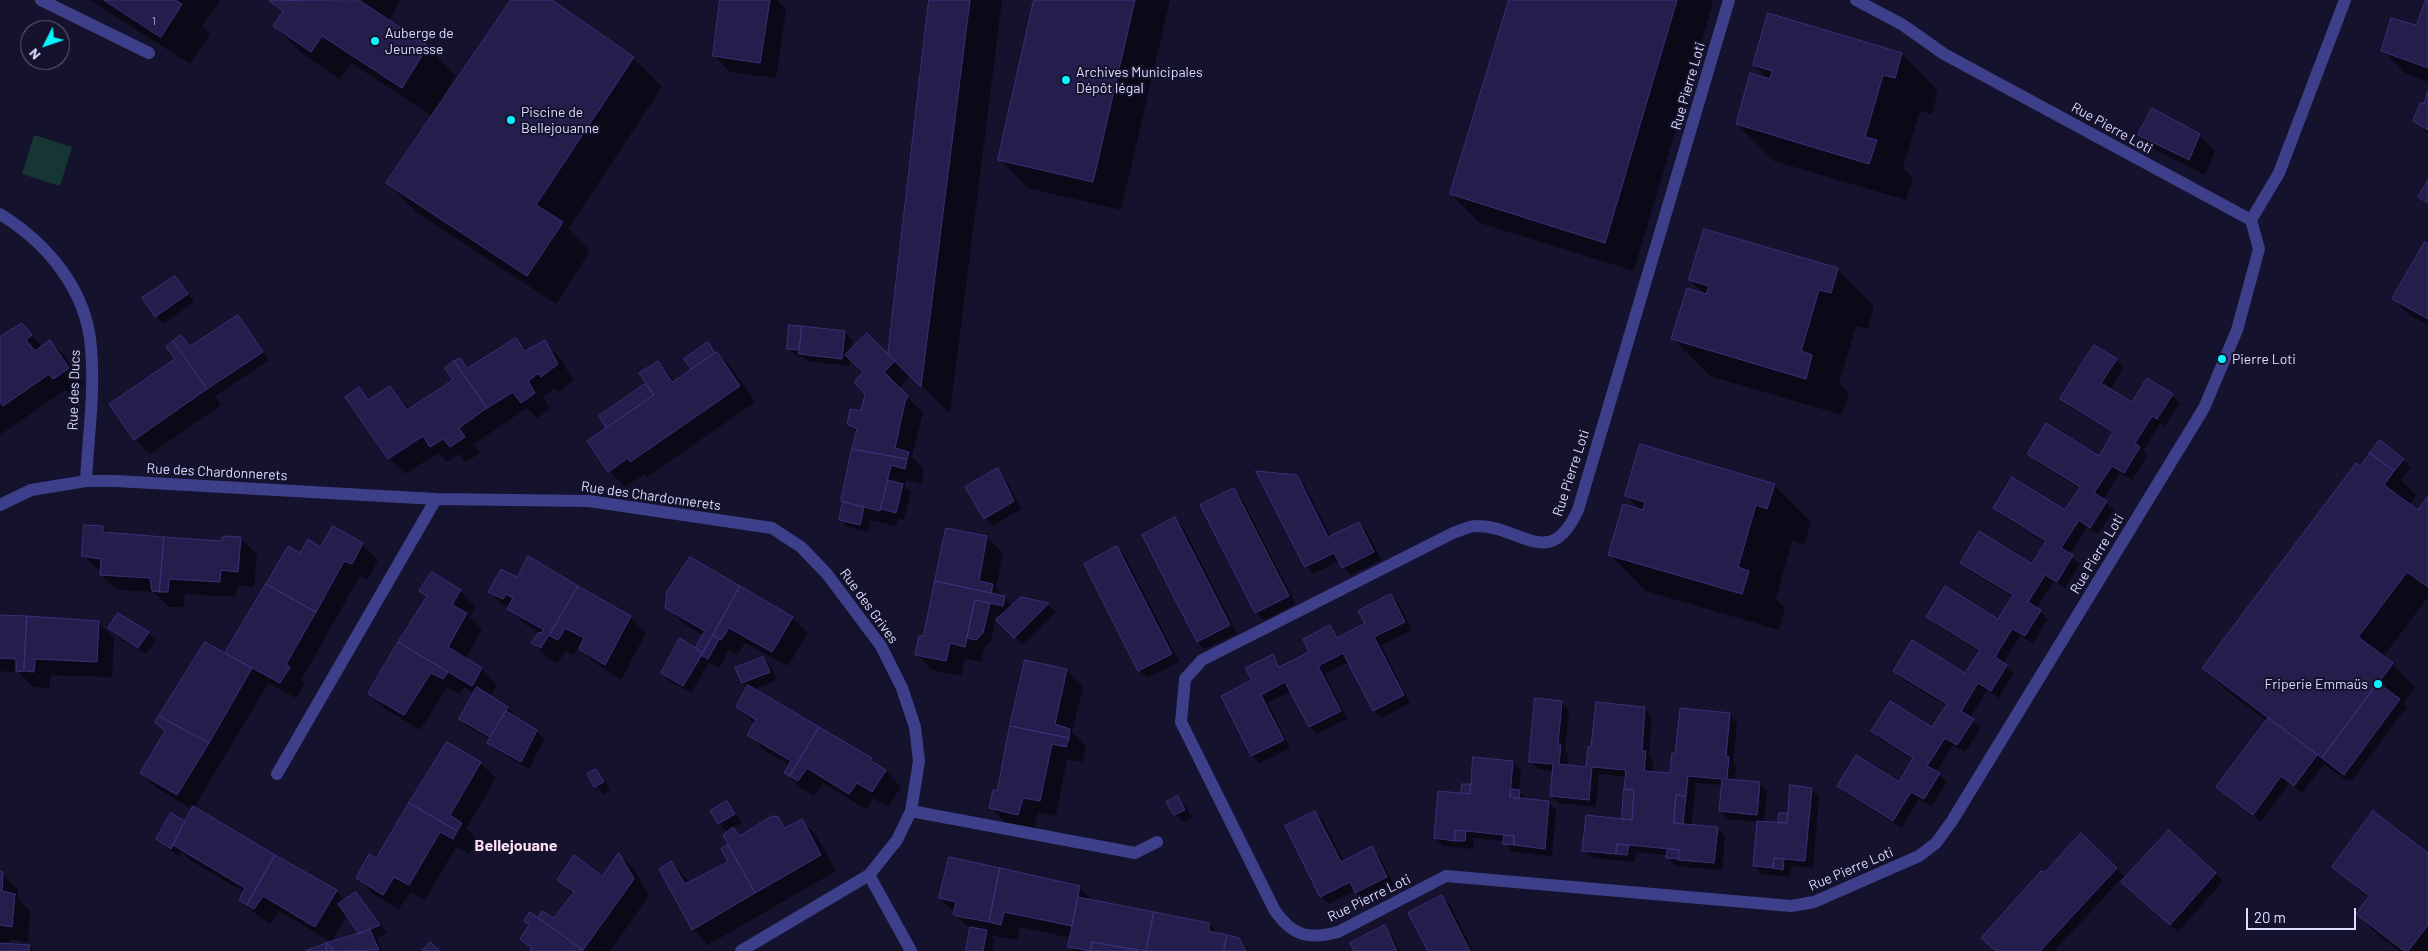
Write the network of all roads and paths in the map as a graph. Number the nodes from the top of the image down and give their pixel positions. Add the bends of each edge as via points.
1 (41, 0) edge
2 (1729, 0) edge
3 (1856, 0) edge
4 (2345, 0) edge
5 (149, 53) dead end
6 (0, 214) edge
7 (2251, 220) junction
8 (86, 481) junction
9 (436, 499) junction
10 (0, 505) edge
11 (772, 528) joint
12 (277, 774) dead end
13 (911, 811) junction
14 (1157, 842) dead end
15 (869, 875) junction
16 (741, 951) edge
17 (911, 951) edge

1 - 5 street
2 - 7 street, Rue Pierre Loti via 1571,525 1562,536 1549,542 1534,542 1475,526 1453,533 1202,660 1186,679 1181,722 1275,911 1285,925 1301,935 1319,937 1338,932 1446,876 1791,906 1814,902 1919,856 1936,843 1952,821 2204,408 2237,330 2259,249
3 - 7 street, Rue Pierre Loti via 1902,25 1944,54
4 - 7 street via 2279,173
6 - 8 street, Rue des Ducs via 28,233 54,259 86,320 92,366
8 - 9 street, Rue des Chardonnerets
8 - 10 street, Rue des Chardonnerets via 31,490
9 - 11 street, Rue des Chardonnerets via 589,501
9 - 12 street
11 - 13 street, Rue des Grives via 801,547 827,574 881,646 902,688 915,727 919,761
13 - 14 street via 1135,853
13 - 15 street, Rue des Grives via 897,840
15 - 16 street, Rue des Grives
15 - 17 street

